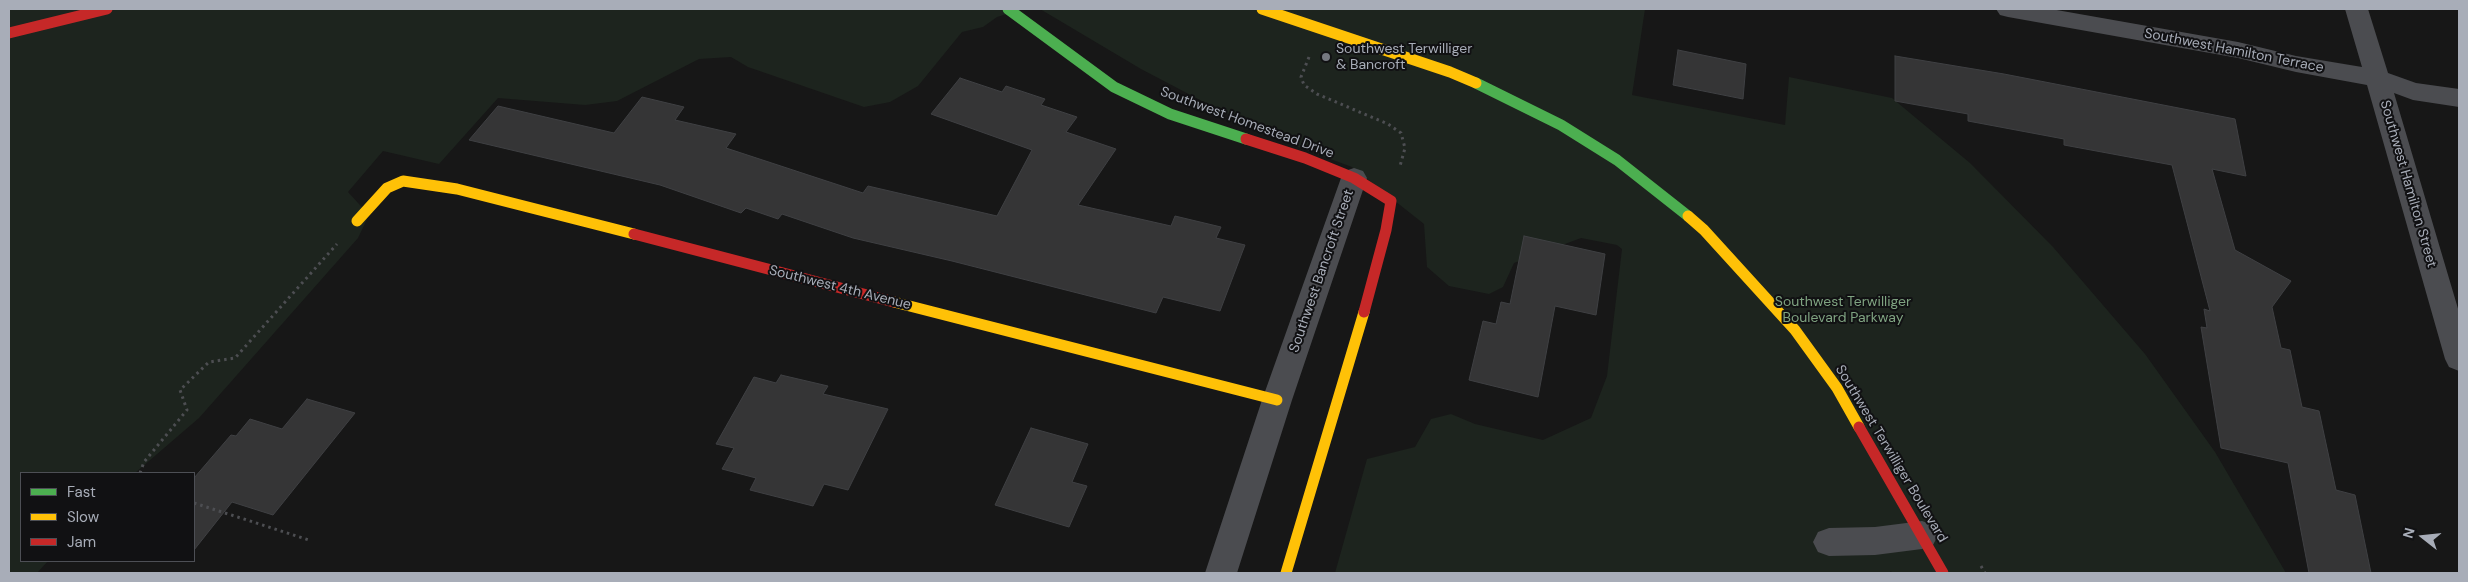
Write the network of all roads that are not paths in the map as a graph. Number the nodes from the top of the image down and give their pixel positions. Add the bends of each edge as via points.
1 (107, 9) edge
2 (1008, 9) edge
3 (1262, 9) edge
4 (2008, 9) edge
5 (2357, 9) edge
6 (9, 33) edge
7 (2377, 78) junction
8 (2459, 98) edge
9 (1354, 178) junction
10 (357, 221) road end
11 (2459, 360) edge
12 (1277, 400) junction
13 (1922, 535) junction
14 (1829, 542) dead end
15 (1221, 573) edge
16 (1286, 573) edge
17 (1943, 573) edge

1 - 6 street
2 - 9 street, Southwest Homestead Drive via 1114,87 1162,110
3 - 13 street, Southwest Terwilliger Boulevard via 1450,72 1509,98 1617,160 1669,200 1704,230 1795,330 1837,388
4 - 7 street, Southwest Hamilton Terrace
5 - 7 street, Southwest Hamilton Street
7 - 8 street, Southwest Hamilton Terrace via 2413,91
7 - 11 street, Southwest Hamilton Street
9 - 12 street, Southwest Bancroft Street
9 - 16 street, Southwest Bancroft Street via 1391,201 1350,359
10 - 12 street, Southwest 4th Avenue via 387,188 402,182 457,189
12 - 15 street, Southwest Bancroft Street
13 - 14 street
13 - 17 street, Southwest Terwilliger Boulevard

